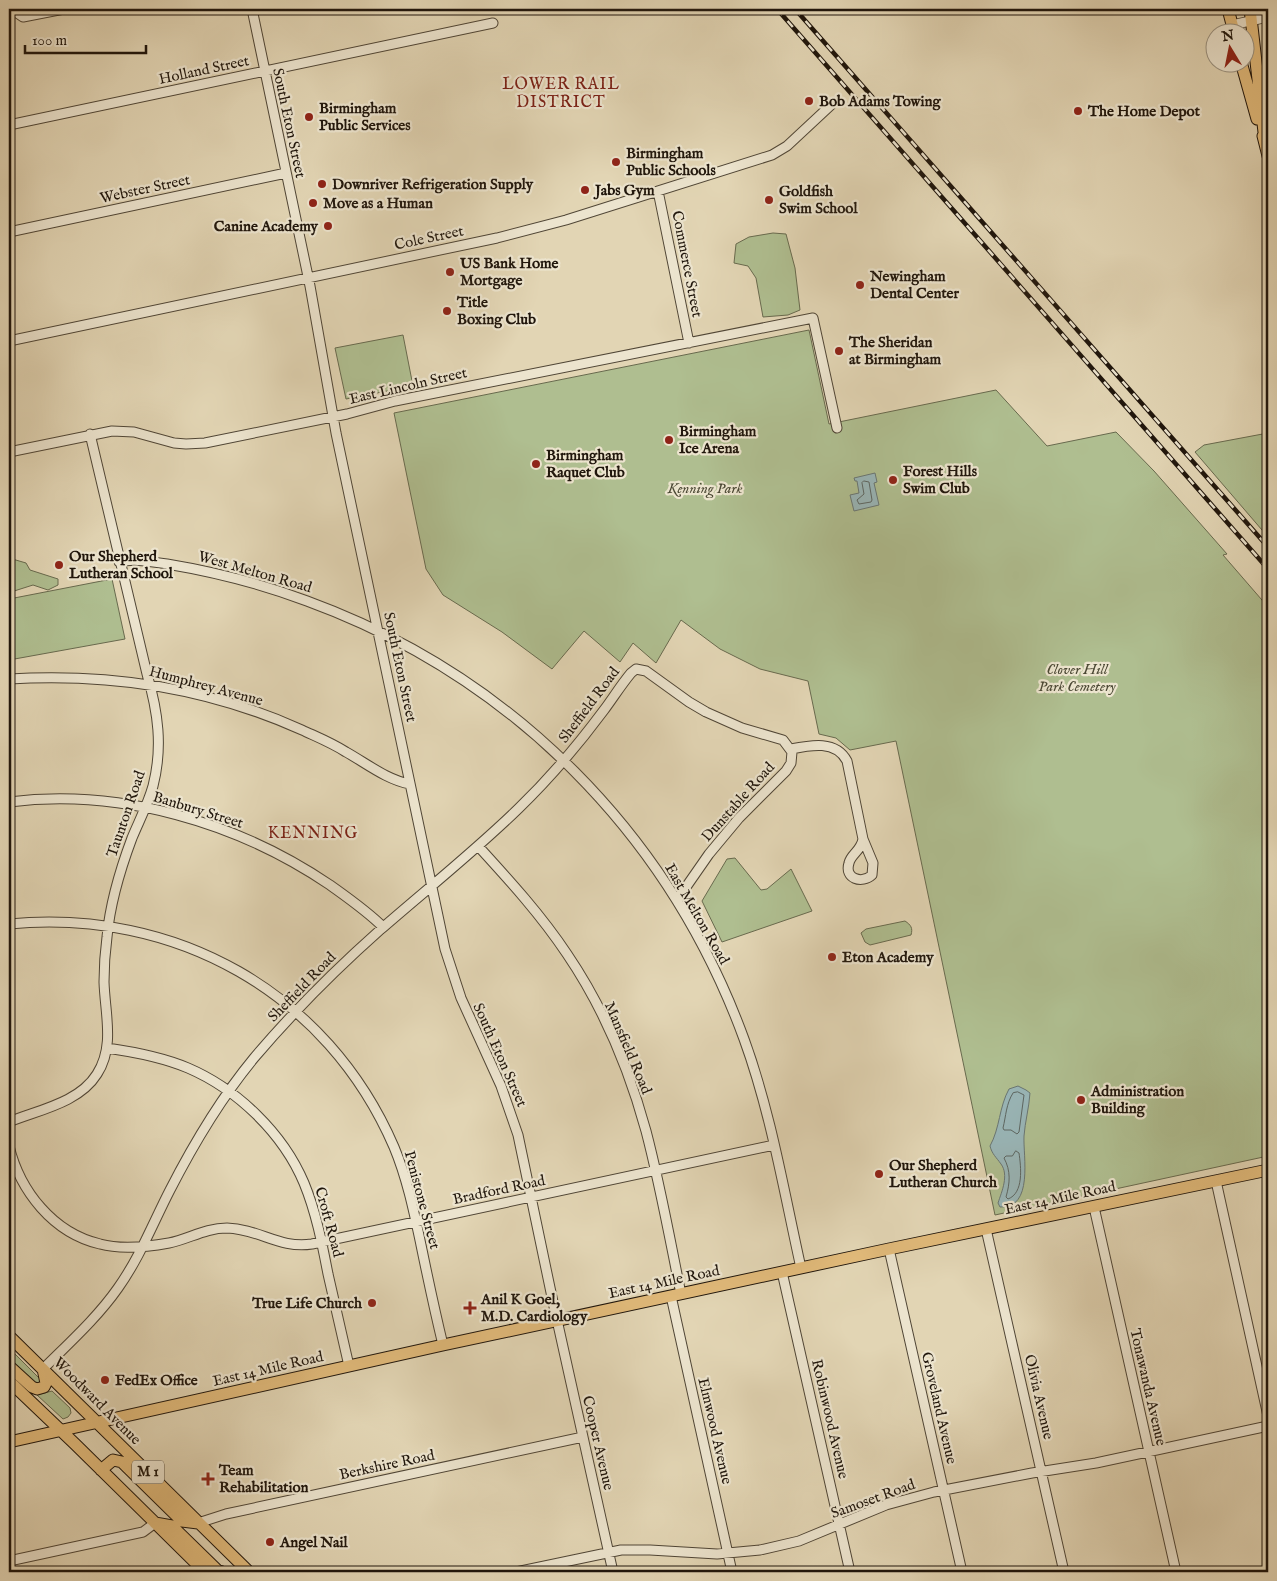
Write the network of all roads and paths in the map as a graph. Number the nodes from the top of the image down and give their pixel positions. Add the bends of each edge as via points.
1 (14, 9) edge
2 (64, 9) edge
3 (252, 9) edge
4 (1228, 9) edge
5 (1251, 15) edge
6 (1268, 17) edge
7 (1231, 22) edge
8 (493, 23) dead end
9 (264, 71) junction
10 (1244, 72) edge
11 (832, 105) dead end
12 (9, 125) edge
13 (1265, 142) junction
14 (1268, 156) edge
15 (286, 173) junction
16 (658, 191) junction
17 (9, 232) edge
18 (308, 278) junction
19 (9, 341) edge
20 (689, 343) junction
21 (333, 417) junction
22 (837, 428) dead end
23 (90, 434) junction
24 (9, 452) edge
25 (120, 562) junction
26 (379, 631) junction
27 (9, 679) edge
28 (150, 685) junction
29 (790, 747) junction
30 (564, 760) junction
31 (410, 784) junction
32 (9, 802) edge
33 (145, 807) junction
34 (863, 839) dead end
35 (478, 846) junction
36 (432, 887) junction
37 (677, 900) junction
38 (9, 924) edge
39 (108, 926) junction
40 (383, 927) junction
41 (295, 1011) junction
42 (107, 1048) junction
43 (228, 1092) junction
44 (9, 1122) edge
45 (774, 1145) junction
46 (9, 1146) edge
47 (1268, 1170) edge
48 (655, 1171) junction
49 (1216, 1181) junction
50 (530, 1198) junction
51 (1094, 1207) junction
52 (416, 1222) junction
53 (986, 1229) junction
54 (322, 1243) junction
55 (143, 1247) junction
56 (889, 1249) junction
57 (801, 1268) junction
58 (782, 1272) junction
59 (676, 1295) junction
60 (557, 1320) junction
61 (9, 1336) edge
62 (443, 1345) junction
63 (9, 1366) edge
64 (348, 1366) junction
65 (43, 1369) junction
66 (9, 1381) edge
67 (1268, 1416) edge
68 (97, 1422) junction
69 (1268, 1426) edge
70 (60, 1430) junction
71 (583, 1437) junction
72 (9, 1442) edge
73 (1149, 1452) junction
74 (101, 1470) junction
75 (1042, 1471) junction
76 (943, 1490) junction
77 (198, 1522) junction
78 (156, 1523) junction
79 (839, 1525) junction
80 (608, 1552) junction
81 (728, 1554) junction
82 (236, 1560) junction
83 (9, 1561) edge
84 (205, 1572) edge
85 (222, 1572) edge
86 (233, 1572) edge
87 (249, 1572) edge
88 (516, 1572) edge
89 (613, 1572) edge
90 (732, 1572) edge
91 (850, 1572) edge
92 (962, 1572) edge
93 (1064, 1572) edge
94 (1176, 1572) edge

1 - 2 street via 23,17
3 - 9 street, South Eton Street
4 - 7 main road
5 - 6 street
5 - 13 main road
8 - 9 street, Holland Street
9 - 12 street, Holland Street
9 - 15 street, South Eton Street
10 - 13 main road
11 - 16 street, Cole Street via 778,152
13 - 14 main road
15 - 17 street, Webster Street
15 - 18 street, South Eton Street
16 - 18 street, Cole Street via 532,230
16 - 20 street, Commerce Street
18 - 19 street, Cole Street
18 - 21 street, South Eton Street
20 - 21 street, East Lincoln Street via 404,399
20 - 22 street, East Lincoln Street via 814,318
21 - 23 street, East Lincoln Street via 195,444 174,443 124,431
21 - 26 street, South Eton Street
23 - 24 street, East Lincoln Street
23 - 25 street, Taunton Road
25 - 26 street, West Melton Road via 129,559 156,562 242,580 310,602
25 - 28 street, Taunton Road
26 - 30 street, East Melton Road via 481,691
26 - 31 street, South Eton Street
27 - 28 street, Humphrey Avenue via 84,678
28 - 31 street, Humphrey Avenue via 227,702 275,718 344,750 393,779
28 - 33 street, Taunton Road via 156,707 158,746 153,786
29 - 30 street, Sheffield Road via 783,740 742,728 706,712 646,671 636,669
29 - 34 street via 828,746 842,752 849,767
29 - 37 street, Dunstable Road via 791,763 786,771 739,818
30 - 35 street, Sheffield Road via 519,809
30 - 37 street, East Melton Road via 619,820
31 - 36 street, South Eton Street
32 - 33 street, Banbury Street via 74,800
33 - 39 street, Taunton Road via 118,878
33 - 40 street, Banbury Street via 214,826 272,851 314,874
35 - 36 street, Sheffield Road
35 - 48 street, Mansfield Road via 524,896 568,955 585,985 620,1054 646,1131
36 - 40 street, Sheffield Road
36 - 50 street, South Eton Street via 454,982 511,1112
37 - 45 street, East Melton Road via 737,1019
38 - 39 street, Penistone Street via 62,922
39 - 41 street, Penistone Street via 147,933 203,953 249,977
39 - 42 street, Taunton Road via 104,984
40 - 41 street, Sheffield Road
41 - 43 street, Sheffield Road
41 - 52 street, Penistone Street via 337,1054 369,1099 394,1148
42 - 43 street, Croft Road via 164,1059 202,1075
42 - 44 street, Taunton Road via 98,1073 79,1093
43 - 54 street, Croft Road via 270,1131 292,1160 310,1200
43 - 55 street, Sheffield Road via 185,1161
45 - 48 street, Bradford Road
45 - 57 street, East Melton Road
46 - 55 street, Bradford Road via 22,1182 52,1219 86,1240 121,1247
47 - 49 main road, East 14 Mile Road
48 - 50 street, Bradford Road
48 - 59 street, Mansfield Road
49 - 51 main road, East 14 Mile Road
49 - 67 street
50 - 52 street, Bradford Road
50 - 60 street, South Eton Street
51 - 53 main road, East 14 Mile Road
51 - 73 street, Tonawanda Avenue
52 - 54 street, Bradford Road
52 - 62 street, Penistone Street
53 - 56 main road, East 14 Mile Road
53 - 75 street, Olivia Avenue
54 - 55 street, Bradford Road via 288,1245 252,1232 228,1228
54 - 64 street, Croft Road
55 - 65 street, Sheffield Road via 103,1309
56 - 57 main road, East 14 Mile Road
56 - 76 street, Groveland Avenue
57 - 58 main road, East 14 Mile Road
58 - 59 main road, East 14 Mile Road
58 - 79 street, Robinwood Avenue
59 - 60 main road, East 14 Mile Road
59 - 81 street, Elmwood Avenue
60 - 62 main road, East 14 Mile Road
60 - 71 street, Cooper Avenue
61 - 65 main road, Woodward Avenue / M 1
62 - 64 main road, East 14 Mile Road
63 - 65 main road via 37,1390 46,1383
64 - 68 main road, East 14 Mile Road
65 - 68 main road, Woodward Avenue / M 1
66 - 70 main road, M 1
68 - 70 main road, East 14 Mile Road
68 - 77 main road, Woodward Avenue / M 1
69 - 73 street, Samoset Road
70 - 72 main road, East 14 Mile Road
70 - 74 main road, M 1
71 - 77 street, Berkshire Road
71 - 80 street, Cooper Avenue
73 - 75 street, Samoset Road
73 - 94 street, Tonawanda Avenue
74 - 77 main road via 113,1460 122,1462 182,1521
74 - 78 main road, M 1
75 - 76 street, Samoset Road
75 - 93 street, Olivia Avenue
76 - 79 street, Samoset Road via 886,1505
76 - 92 street, Groveland Avenue
77 - 82 main road, Woodward Avenue / M 1
78 - 83 street via 138,1533
78 - 84 main road, M 1
78 - 85 main road via 172,1526
79 - 81 street, Samoset Road via 791,1543
79 - 91 street, Robinwood Avenue
80 - 81 street, Samoset Road via 644,1550
80 - 88 street, Samoset Road
80 - 89 street, Cooper Avenue
81 - 90 street, Elmwood Avenue
82 - 86 main road
82 - 87 main road, Woodward Avenue / M 1

